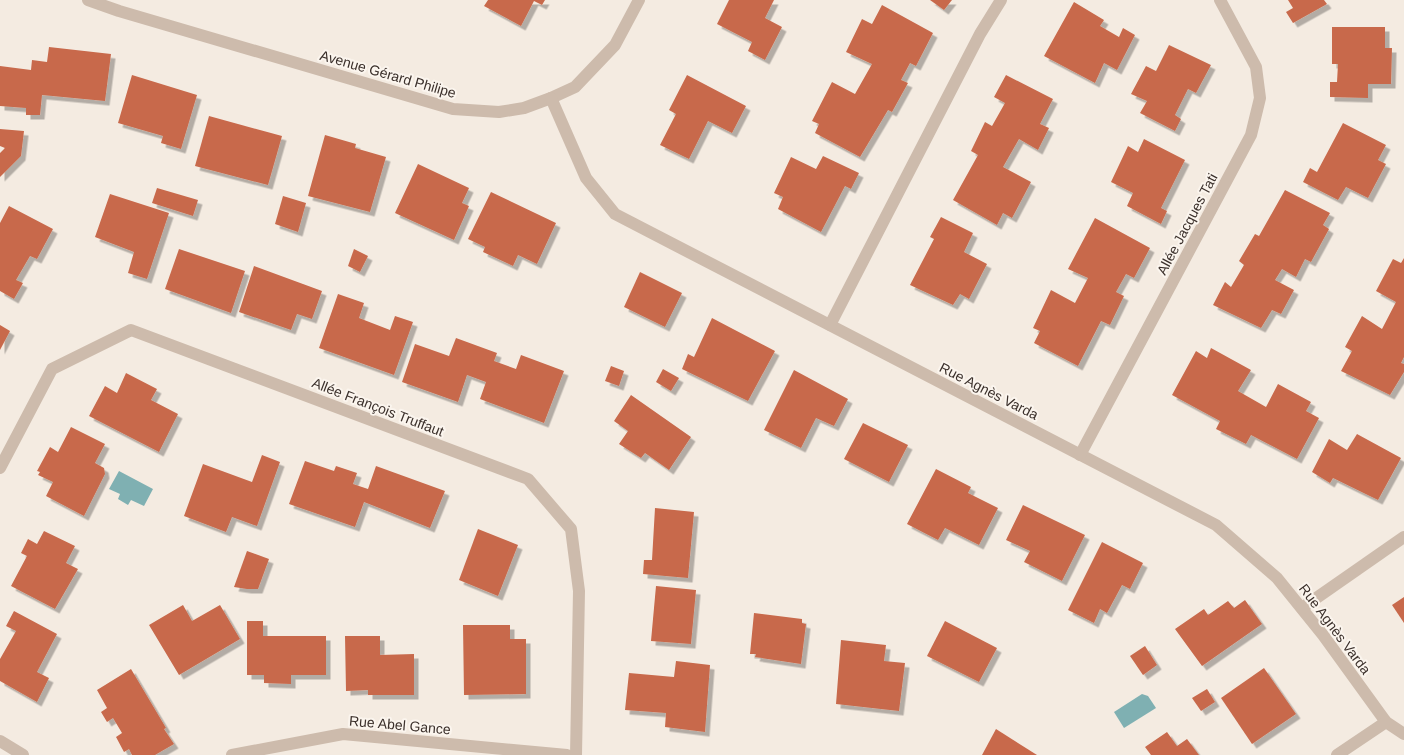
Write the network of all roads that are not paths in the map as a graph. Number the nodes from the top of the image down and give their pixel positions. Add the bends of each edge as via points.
1 (88, 0) edge
2 (639, 0) edge
3 (1001, 0) edge
4 (1220, 0) edge
5 (551, 98) junction
6 (830, 325) junction
7 (1080, 455) junction
8 (0, 468) edge
9 (1404, 537) edge
10 (1302, 608) junction
11 (1386, 722) junction
12 (1404, 734) edge
13 (0, 741) edge
14 (23, 755) edge
15 (232, 755) edge
16 (567, 755) edge
17 (576, 755) edge
18 (1337, 755) edge

1 - 5 street, Avenue Gérard Philipe via 453,109 499,112 524,108
2 - 5 street, Avenue Gérard Philipe via 614,44 575,87
3 - 6 street via 980,34
4 - 7 street, Allée Jacques Tati via 1256,66 1260,98 1251,135
5 - 6 street, Rue Agnès Varda via 586,178 616,214
6 - 7 street, Rue Agnès Varda
7 - 10 street, Rue Agnès Varda via 1216,525 1277,578
8 - 17 street, Allée François Truffaut via 52,369 131,330 528,479 571,529 579,591
9 - 10 street
10 - 11 street, Rue Agnès Varda
11 - 12 street, Rue Agnès Varda
11 - 18 street
13 - 14 street
15 - 16 street, Rue Abel Gance via 343,734

